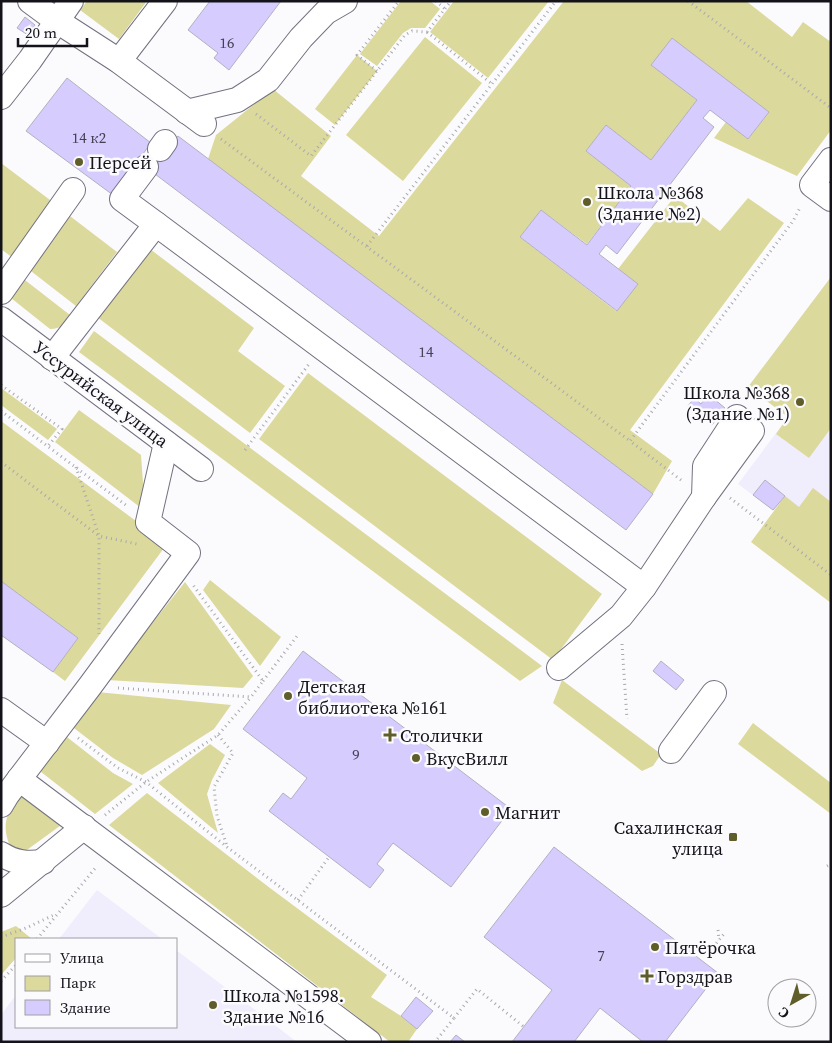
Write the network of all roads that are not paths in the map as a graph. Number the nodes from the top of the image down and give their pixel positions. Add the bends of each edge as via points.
1 (30, 1) edge
2 (71, 1) edge
3 (165, 1) edge
4 (345, 1) edge
5 (57, 21) junction
6 (119, 61) junction
7 (1, 97) edge
8 (157, 153) dead end
9 (831, 160) edge
10 (73, 190) dead end
11 (822, 192) edge
12 (156, 224) junction
13 (1, 292) edge
14 (1, 319) edge
15 (52, 358) junction
16 (745, 424) dead end
17 (166, 443) junction
18 (201, 469) dead end
19 (644, 587) junction
20 (559, 668) dead end
21 (714, 693) dead end
22 (1, 710) edge
23 (46, 744) junction
24 (671, 751) dead end
25 (19, 779) junction
26 (1, 805) edge
27 (86, 828) junction
28 (1, 854) edge
29 (43, 862) junction
30 (1, 894) edge
31 (357, 1038) edge

1 - 5 lane
2 - 5 lane
3 - 6 lane
4 - 6 lane via 326,12 268,80 237,100 196,118
5 - 6 lane
5 - 7 lane
8 - 12 lane via 122,199
9 - 11 lane
10 - 13 lane
12 - 15 lane
12 - 19 lane
14 - 15 lane, Уссурийская улица
15 - 17 lane, Уссурийская улица
16 - 19 lane via 705,466 708,491
17 - 18 lane, Уссурийская улица
17 - 23 lane via 148,522 188,553
19 - 20 lane via 621,616
21 - 24 lane
22 - 23 lane
23 - 25 lane
25 - 26 lane
25 - 27 lane
27 - 29 lane
27 - 31 lane
28 - 29 lane via 29,864
28 - 30 lane via 4,874
29 - 30 lane

